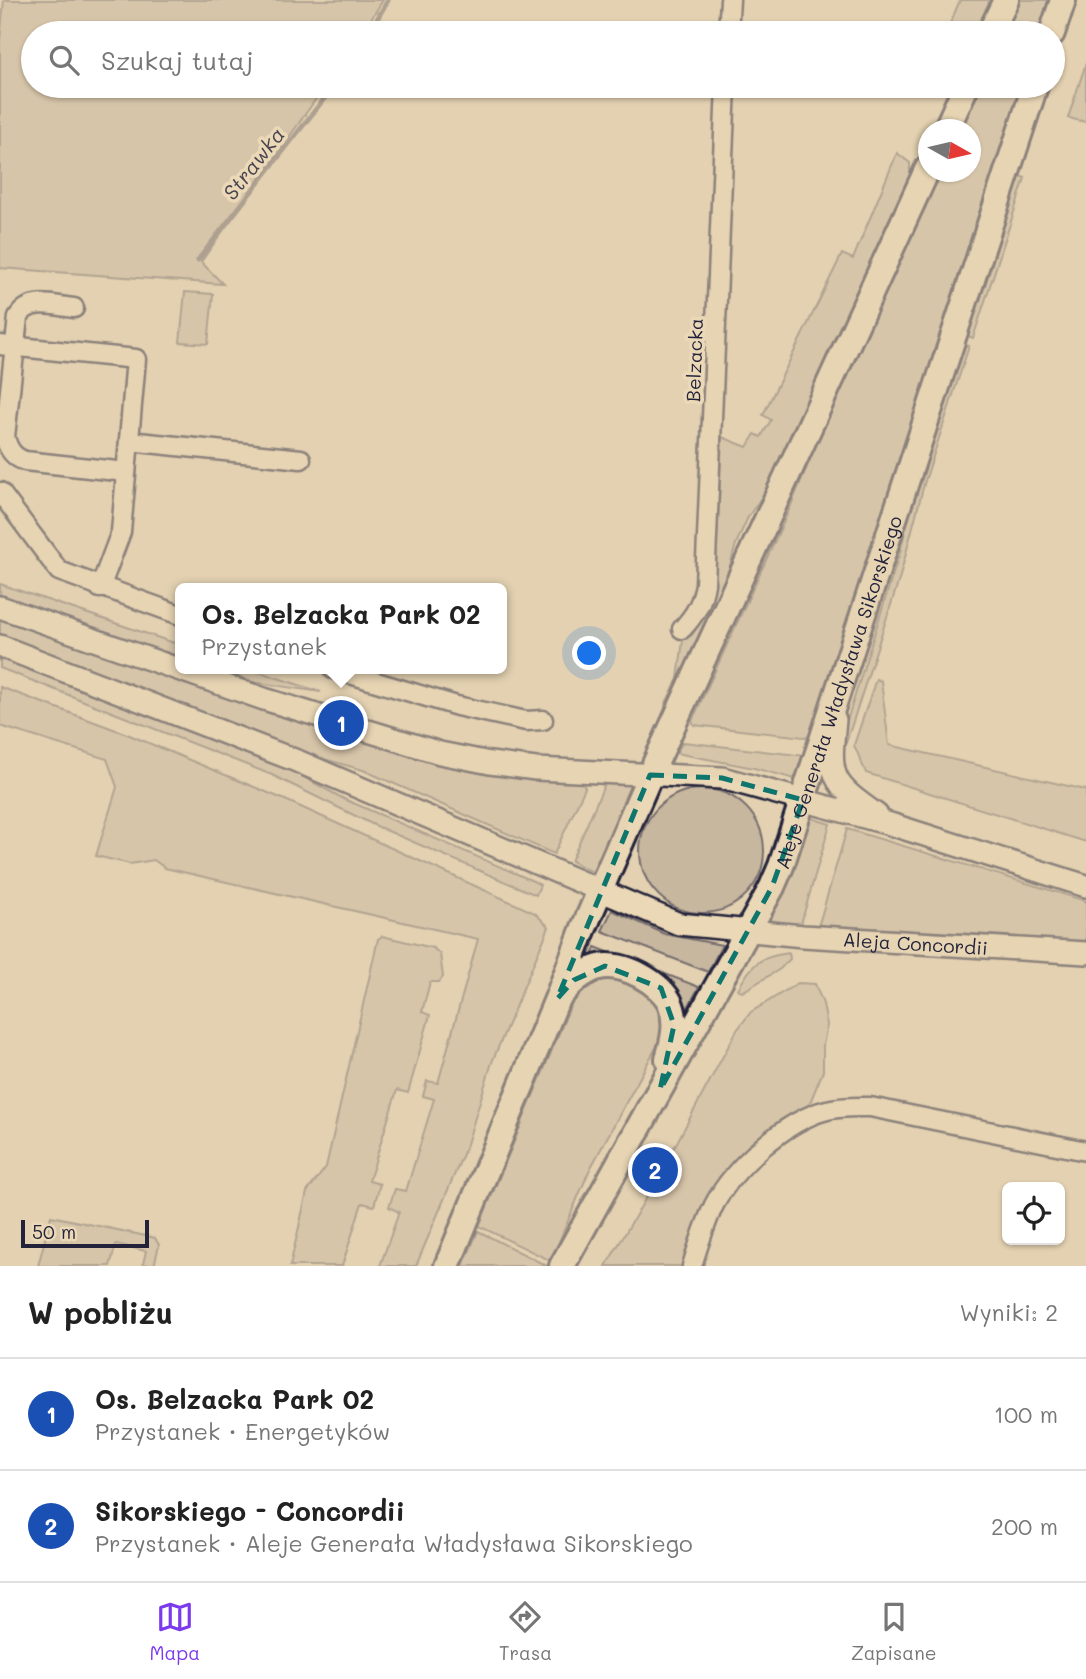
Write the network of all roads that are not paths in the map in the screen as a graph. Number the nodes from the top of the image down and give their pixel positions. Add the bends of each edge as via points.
1 (730, 0) edge
2 (1006, 0) edge
3 (1063, 0) edge
4 (729, 21) edge
5 (996, 21) edge
6 (1056, 21) edge
7 (725, 98) edge
8 (961, 98) edge
9 (1031, 98) edge
10 (951, 119) edge
11 (923, 182) edge
12 (74, 308) dead end
13 (7, 346) edge
14 (129, 440) junction
15 (302, 458) dead end
16 (126, 472) junction
17 (0, 492) edge
18 (100, 587) junction
19 (0, 607) edge
20 (175, 613) edge
21 (682, 629) dead end
22 (0, 646) edge
23 (175, 668) edge
24 (192, 674) edge
25 (350, 674) edge
26 (838, 696) junction
27 (543, 720) dead end
28 (650, 775) junction
29 (803, 800) junction
30 (890, 824) junction
31 (1086, 886) edge
32 (600, 891) junction
33 (746, 931) junction
34 (1086, 953) edge
35 (557, 999) junction
36 (660, 1090) junction
37 (1086, 1151) edge
38 (447, 1266) edge
39 (562, 1266) edge
40 (692, 1266) edge

1 - 4 street
2 - 5 main road
3 - 6 main road
7 - 21 street, Belzacka via 705,584 702,602
8 - 10 main road
9 - 26 main road, Aleje Generała Władysława Sikorskiego
11 - 28 main road
12 - 13 street via 26,307
13 - 14 street via 136,359
13 - 16 street via 5,437 13,454 25,461
14 - 15 street
14 - 16 street
16 - 18 street via 119,541
17 - 18 street via 59,571
18 - 20 street
19 - 23 street
22 - 32 street, Aleja Concordii via 297,761
24 - 28 street via 440,753 515,767
25 - 27 street via 457,706 526,721
26 - 29 main road, Aleje Generała Władysława Sikorskiego
26 - 30 street via 832,754 836,778 846,793
28 - 29 street via 722,778
28 - 32 main road
29 - 30 street
29 - 33 main road, Aleje Generała Władysława Sikorskiego via 772,887
30 - 31 street
32 - 33 street, Aleja Concordii via 679,924
32 - 35 main road
33 - 34 street, Aleja Concordii
33 - 36 main road, Aleje Generała Władysława Sikorskiego
35 - 36 main road via 574,980 605,966 637,974 661,988 673,1008 674,1025
35 - 38 main road
36 - 39 main road, Aleje Generała Władysława Sikorskiego
37 - 40 street via 870,1107 819,1112 767,1144 741,1169 715,1204

